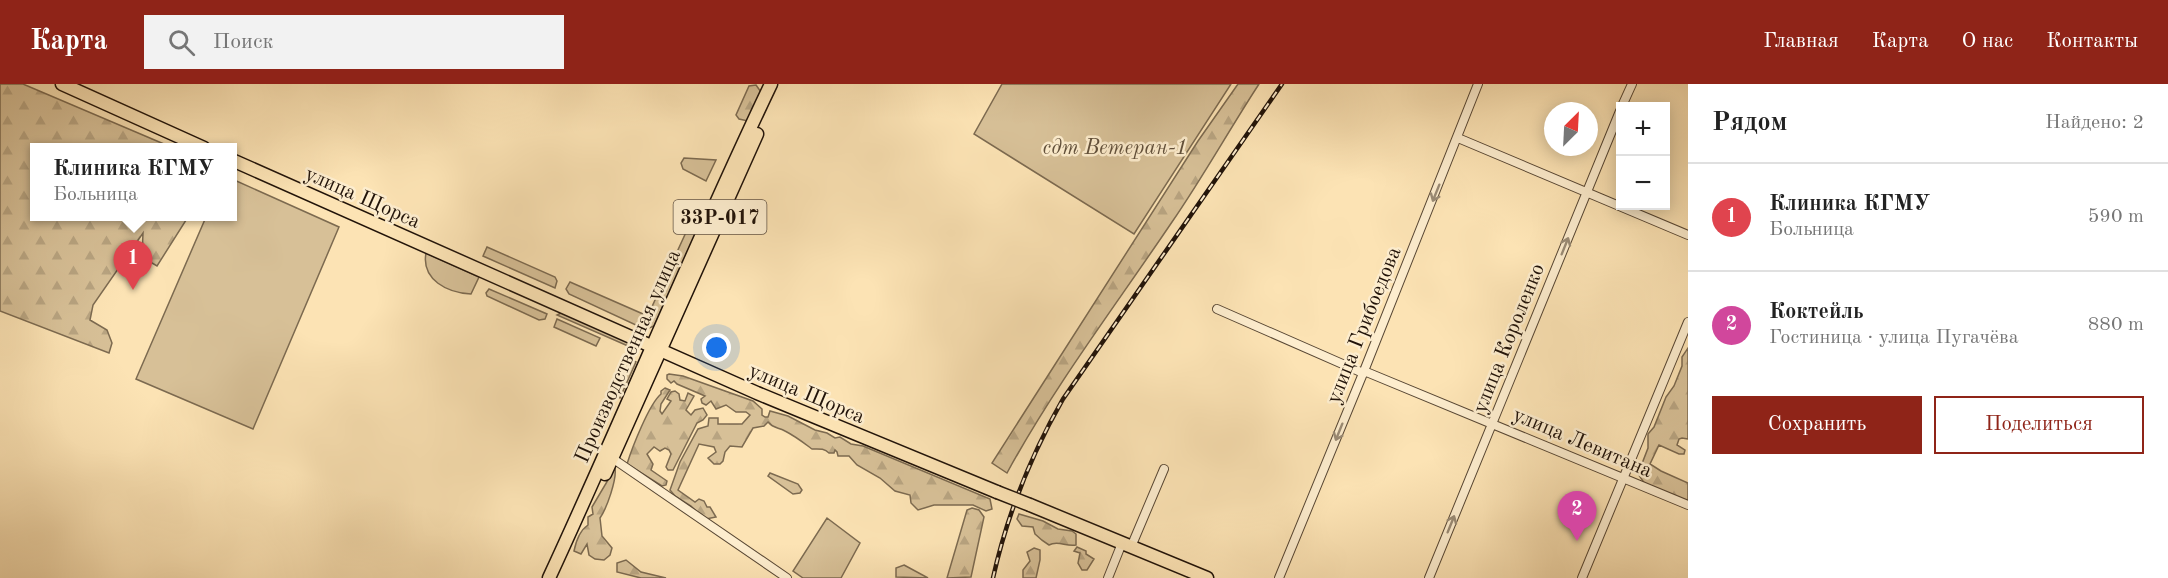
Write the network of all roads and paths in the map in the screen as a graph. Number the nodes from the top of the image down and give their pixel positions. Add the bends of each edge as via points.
1 (62, 84) edge
2 (771, 84) edge
3 (780, 84) edge
4 (1478, 84) edge
5 (1632, 84) edge
6 (1624, 102) edge
7 (1616, 121) edge
8 (1458, 138) junction
9 (195, 143) edge
10 (237, 162) edge
11 (1587, 192) junction
12 (1688, 235) edge
13 (1216, 309) dead end
14 (1688, 322) edge
15 (656, 349) junction
16 (1364, 372) junction
17 (1492, 424) junction
18 (612, 458) junction
19 (1164, 469) dead end
20 (1623, 479) junction
21 (1688, 505) edge
22 (1127, 545) junction
23 (549, 578) edge
24 (558, 578) edge
25 (787, 578) edge
26 (1108, 578) edge
27 (1207, 578) edge
28 (1279, 578) edge
29 (1429, 578) edge
30 (1582, 578) edge

1 - 9 main road
2 - 15 main road, Производственная улица / 33Р-017
3 - 15 main road, Производственная улица / 33Р-017
4 - 8 street, улица Грибоедова
5 - 6 street
7 - 11 street, улица Короленко
8 - 11 street
8 -> 16 street, улица Грибоедова
10 - 15 main road, улица Щорса
11 - 12 street
17 -> 11 street, улица Короленко
13 - 16 street, улица Левитана
14 - 20 street
15 - 18 main road, Производственная улица / 33Р-017
15 - 22 main road, улица Щорса, bridge
15 - 23 main road, Производственная улица / 33Р-017
16 - 17 street, улица Левитана
16 -> 28 street, улица Грибоедова
17 - 20 street, улица Левитана
29 -> 17 street, улица Короленко
18 - 24 main road, Производственная улица / 33Р-017
18 - 25 street
19 - 22 street
20 - 21 street, улица Левитана
20 - 30 street
22 - 26 street
22 - 27 main road, улица Щорса

